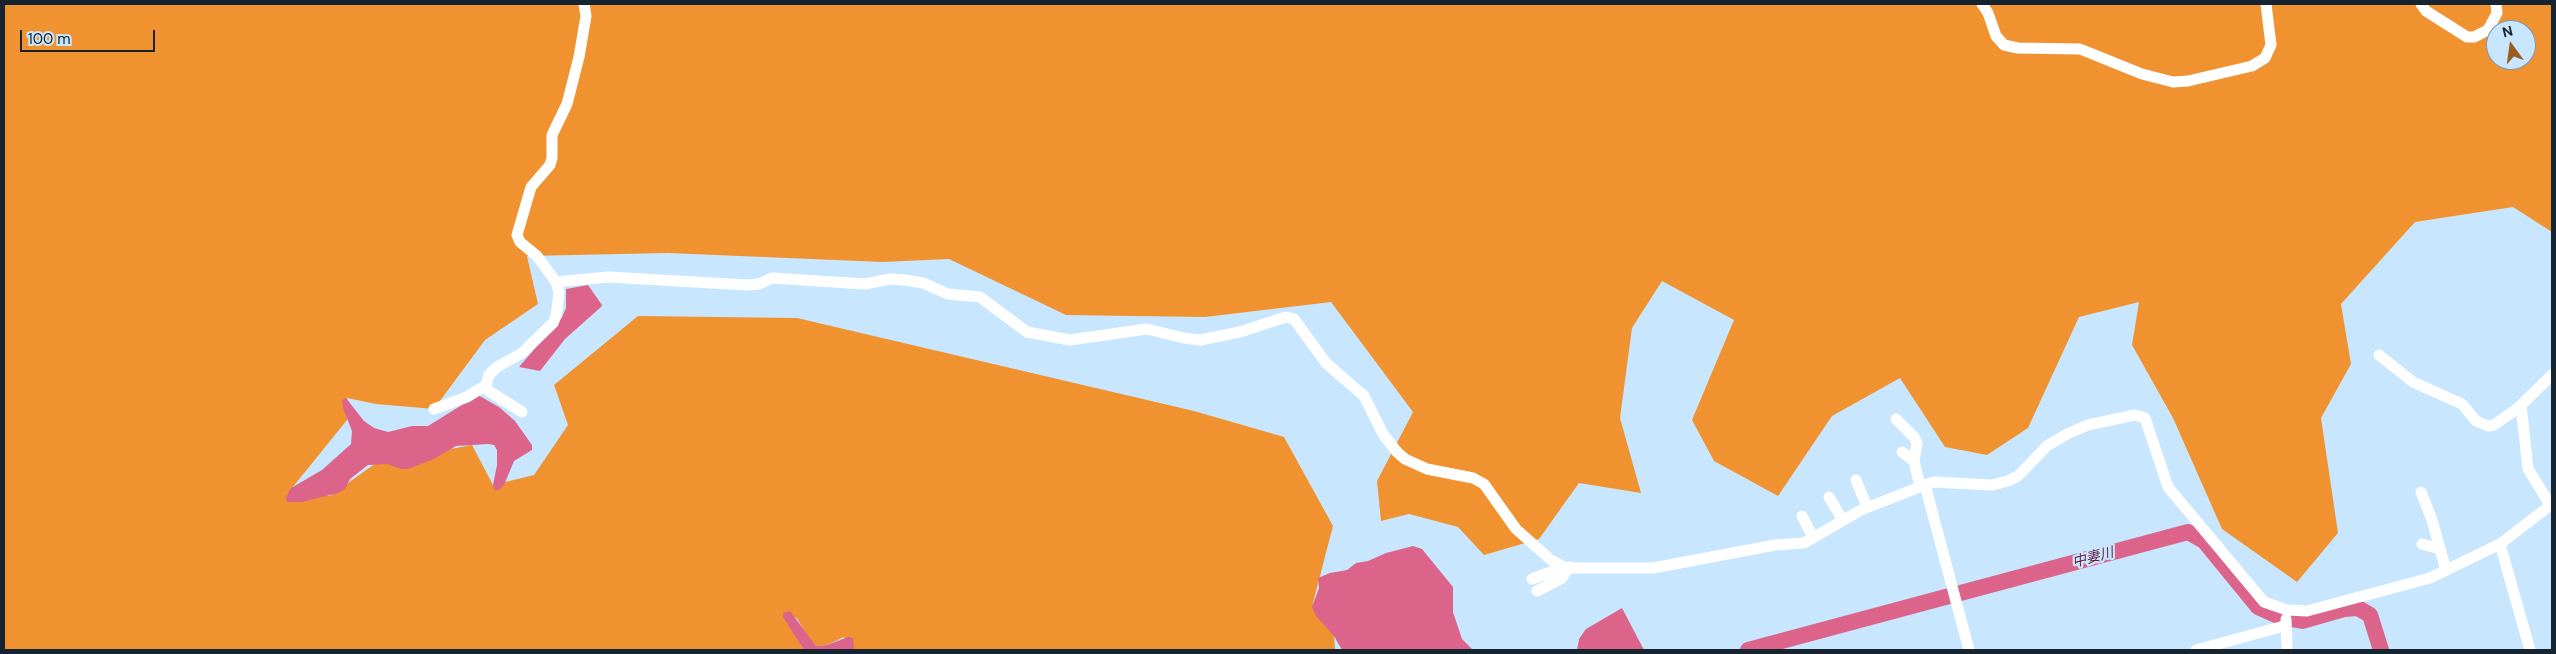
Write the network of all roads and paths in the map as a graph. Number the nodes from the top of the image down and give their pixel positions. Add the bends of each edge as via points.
1 (584, 4) edge
2 (1982, 4) edge
3 (2266, 4) edge
4 (2421, 4) edge
5 (2496, 4) edge
6 (556, 282) junction
7 (2379, 355) dead end
8 (2552, 375) edge
9 (486, 385) junction
10 (2521, 405) junction
11 (434, 409) dead end
12 (522, 412) dead end
13 (1896, 419) dead end
14 (1902, 452) dead end
15 (1914, 461) junction
16 (1856, 480) dead end
17 (1923, 486) junction
18 (2421, 492) dead end
19 (1829, 497) dead end
20 (2552, 505) edge
21 (1867, 508) junction
22 (1802, 516) dead end
23 (1842, 519) junction
24 (1813, 538) junction
25 (2422, 544) dead end
26 (2500, 544) junction
27 (2440, 549) junction
28 (1566, 567) junction
29 (2446, 570) junction
30 (1532, 579) dead end
31 (1538, 591) dead end
32 (2286, 618) junction
33 (1969, 650) edge
34 (2196, 650) edge
35 (2287, 650) edge
36 (2530, 650) edge

1 - 6 street via 586,16 579,57 567,104 552,135 552,158 531,187 517,235
2 - 3 street via 1996,36 2004,45 2080,48 2142,74 2173,82 2260,62 2271,45
4 - 5 street via 2426,11 2466,37 2488,30 2497,13
6 - 9 street via 559,305 553,323 522,352 497,367 489,375
6 - 28 street via 608,278 747,285 772,278 865,284 890,279 923,282 948,294 980,297 1027,332 1070,340 1147,328 1200,340 1286,317 1294,319 1326,363 1364,396 1383,434 1397,452 1427,469 1472,478 1484,484 1516,528 1543,554
7 - 10 street via 2413,382 2462,404 2482,424 2494,424
8 - 10 street
9 - 11 street via 460,400
9 - 12 street
10 - 20 street via 2528,469
13 - 15 street via 1914,437
14 - 15 street
15 - 17 street
16 - 21 street
17 - 21 street
17 - 32 street via 1934,482 2000,484 2018,476 2047,446 2067,434 2088,425 2141,416 2145,418 2168,487 2264,602
17 - 33 street
18 - 27 street
19 - 23 street
20 - 26 street
21 - 23 street
22 - 24 street
23 - 24 street
24 - 28 street via 1798,544 1775,545 1653,568
25 - 27 street
26 - 29 street
26 - 36 street
27 - 29 street
28 - 30 street
28 - 31 street via 1562,578
29 - 32 street via 2430,578
32 - 34 street
32 - 35 street

